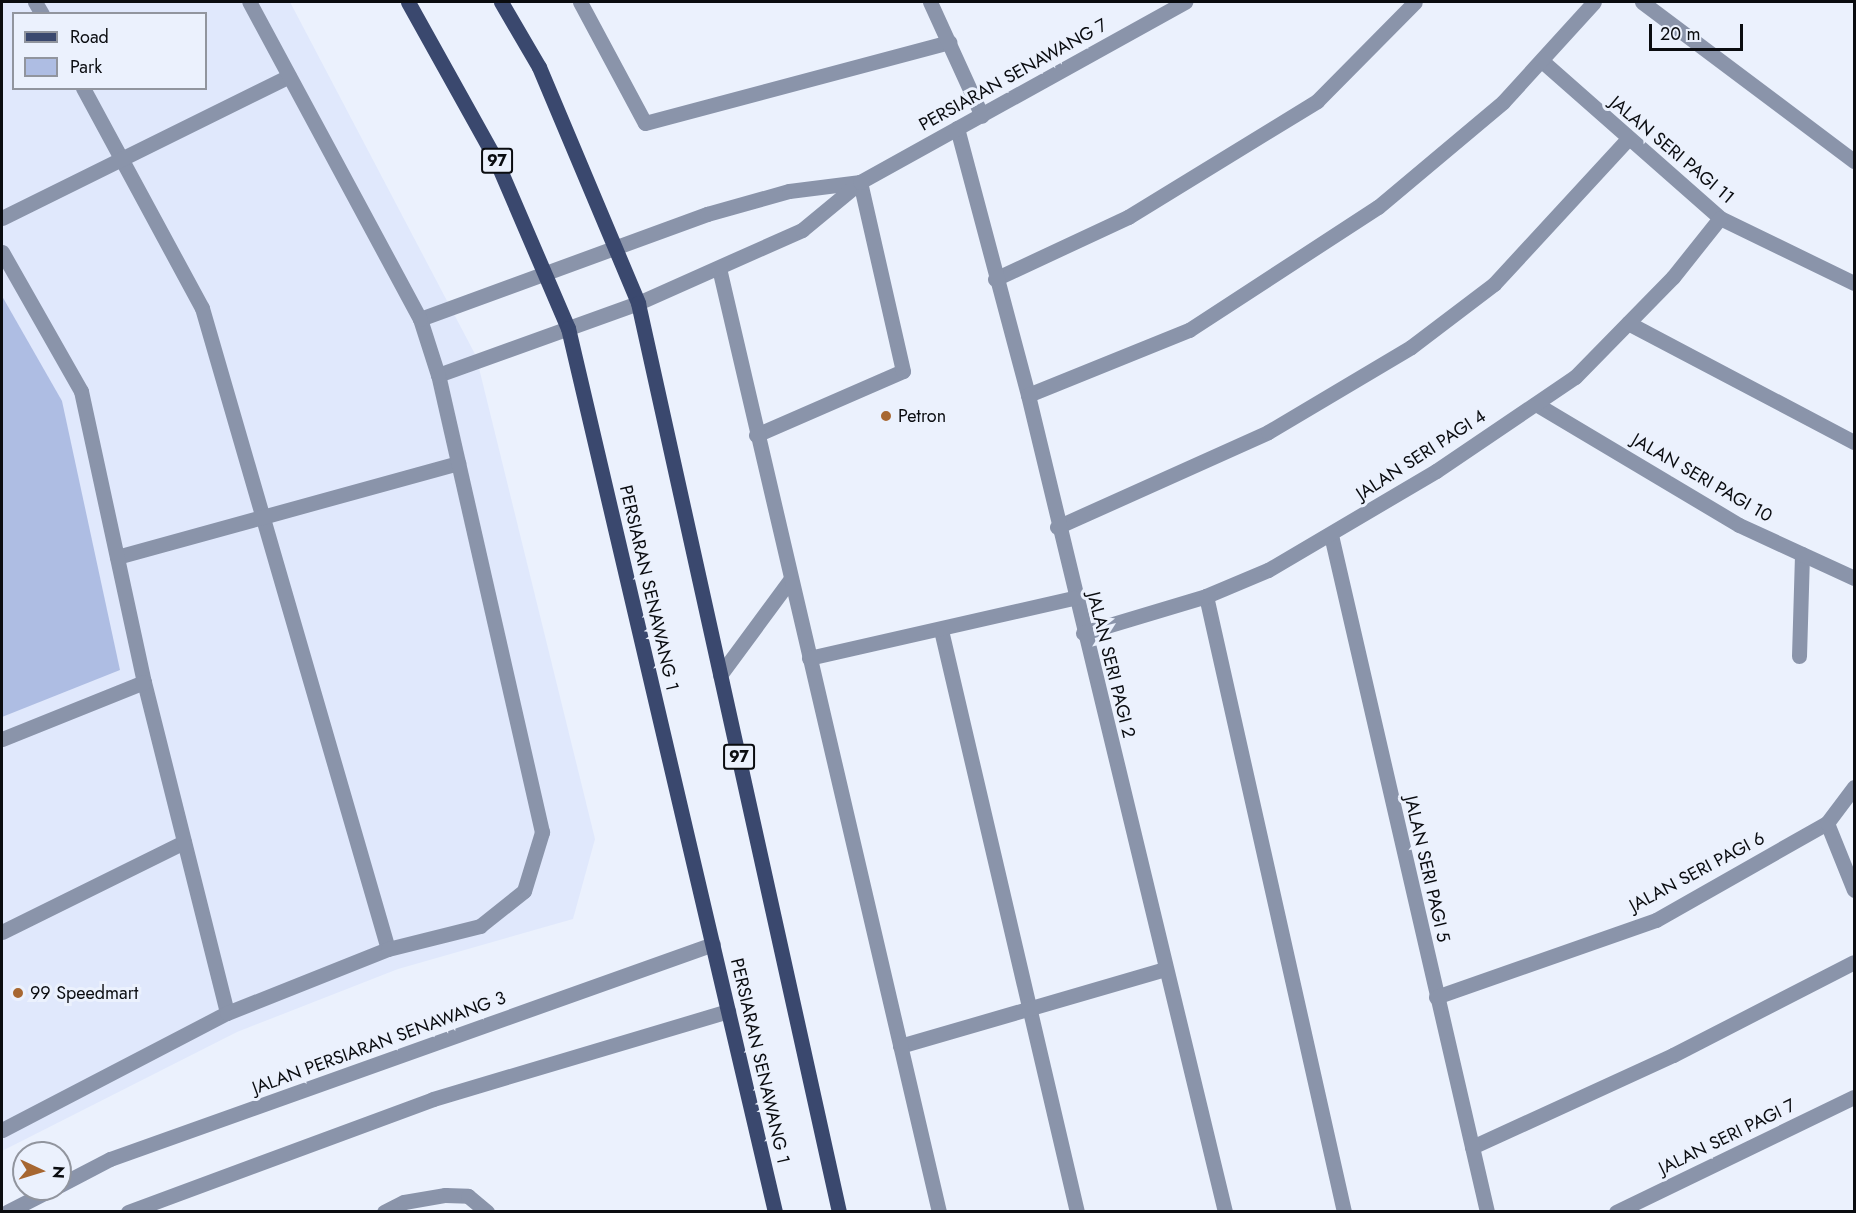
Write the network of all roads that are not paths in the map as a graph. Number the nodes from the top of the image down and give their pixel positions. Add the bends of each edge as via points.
1 (249, 2) edge
2 (408, 2) edge
3 (501, 2) edge
4 (580, 2) edge
5 (930, 2) edge
6 (1185, 2) edge
7 (1415, 2) edge
8 (1594, 2) edge
9 (1642, 2) edge
10 (949, 42) junction
11 (1542, 61) junction
12 (289, 76) junction
13 (84, 90) edge
14 (982, 116) junction
15 (957, 129) junction
16 (1627, 140) junction
17 (122, 159) junction
18 (1854, 161) edge
19 (860, 182) junction
20 (2, 218) edge
21 (1719, 218) junction
22 (616, 246) junction
23 (2, 252) edge
24 (719, 268) junction
25 (548, 273) junction
26 (996, 279) junction
27 (1854, 283) edge
28 (638, 303) junction
29 (420, 319) junction
30 (1628, 323) junction
31 (568, 328) junction
32 (438, 375) junction
33 (1028, 395) junction
34 (1536, 404) junction
35 (756, 435) junction
36 (1854, 442) edge
37 (458, 463) junction
38 (265, 516) junction
39 (1057, 527) junction
40 (1331, 535) junction
41 (1802, 554) junction
42 (117, 557) junction
43 (1854, 578) edge
44 (790, 580) junction
45 (1206, 596) junction
46 (1074, 598) junction
47 (941, 630) junction
48 (1083, 633) junction
49 (1799, 656) dead end
50 (808, 658) junction
51 (720, 675) junction
52 (144, 682) junction
53 (2, 739) edge
54 (1854, 787) edge
55 (1827, 824) junction
56 (184, 842) junction
57 (1854, 890) edge
58 (2, 932) edge
59 (713, 944) junction
60 (388, 949) junction
61 (1854, 962) edge
62 (1165, 969) junction
63 (1436, 997) junction
64 (1030, 1010) junction
65 (728, 1011) junction
66 (227, 1013) junction
67 (900, 1046) junction
68 (1854, 1097) edge
69 (2, 1130) edge
70 (1472, 1147) junction
71 (72, 1179) edge
72 (29, 1201) edge
73 (7, 1212) edge
74 (128, 1212) edge
75 (384, 1212) edge
76 (487, 1212) edge
77 (775, 1212) edge
78 (839, 1212) edge
79 (939, 1212) edge
80 (1077, 1212) edge
81 (1225, 1212) edge
82 (1344, 1212) edge
83 (1487, 1212) edge
84 (1616, 1212) edge

1 - 12 street
2 - 25 main road, PERSIARAN SENAWANG 1 / 97 via 495,158
3 - 22 main road, 97 via 538,67
4 - 10 street via 645,123
5 - 10 street
6 - 14 street, PERSIARAN SENAWANG 7
7 - 26 street via 1317,101 1128,217
8 - 11 street
9 - 18 street
10 - 14 street
11 - 16 street, JALAN SERI PAGI 11
11 - 33 street via 1503,102 1378,207 1189,330
12 - 17 street
12 - 29 street
13 - 17 street
14 - 15 street, PERSIARAN SENAWANG 7
15 - 19 street, PERSIARAN SENAWANG 7
15 - 26 street, JALAN SERI PAGI 2
16 - 21 street, JALAN SERI PAGI 11
16 - 39 street via 1494,284 1411,347 1268,432
17 - 20 street
17 - 38 street via 202,308
19 - 22 street via 789,191
19 - 24 street via 802,230
19 - 35 street via 903,371
21 - 27 street, JALAN SERI PAGI 11
21 - 30 street, JALAN SERI PAGI 4
22 - 25 street
22 - 28 main road, 97
23 - 42 street via 81,392
24 - 28 street
24 - 35 street
25 - 29 street
25 - 31 main road, PERSIARAN SENAWANG 1 / 97
26 - 33 street, JALAN SERI PAGI 2
28 - 31 street
28 - 51 main road, 97
29 - 32 street
30 - 34 street, JALAN SERI PAGI 4 via 1575,377
30 - 36 street
31 - 32 street
31 - 59 main road, PERSIARAN SENAWANG 1 / 97
32 - 37 street
33 - 39 street, JALAN SERI PAGI 2
34 - 40 street, JALAN SERI PAGI 4
34 - 41 street, JALAN SERI PAGI 10 via 1739,525
35 - 44 street
37 - 38 street
37 - 60 street via 542,832 524,891 480,926
38 - 42 street
38 - 60 street
39 - 46 street, JALAN SERI PAGI 2
40 - 45 street, JALAN SERI PAGI 4
40 - 63 street, JALAN SERI PAGI 5
41 - 43 street, JALAN SERI PAGI 10
41 - 49 street
42 - 52 street
44 - 50 street
44 - 51 street
45 - 48 street, JALAN SERI PAGI 4
45 - 82 street
46 - 47 street
46 - 48 street, JALAN SERI PAGI 2
47 - 50 street
47 - 64 street
48 - 62 street, JALAN SERI PAGI 2
50 - 67 street
51 - 78 main road, 97
52 - 53 street
52 - 56 street
54 - 55 street, JALAN SERI PAGI 6
55 - 57 street
55 - 63 street, JALAN SERI PAGI 6 via 1656,920
56 - 58 street
56 - 66 street
59 - 65 main road, PERSIARAN SENAWANG 1 / 97
59 - 71 street, JALAN PERSIARAN SENAWANG 3 via 110,1159
60 - 66 street
61 - 70 street via 1673,1055
62 - 64 street
62 - 81 street, JALAN SERI PAGI 2
63 - 70 street, JALAN SERI PAGI 5
64 - 67 street
64 - 80 street
65 - 74 street via 433,1099
65 - 77 main road, PERSIARAN SENAWANG 1 / 97
66 - 69 street
67 - 79 street
68 - 84 street, JALAN SERI PAGI 7
70 - 83 street, JALAN SERI PAGI 5
72 - 73 street
75 - 76 street via 404,1202 445,1195 468,1196

